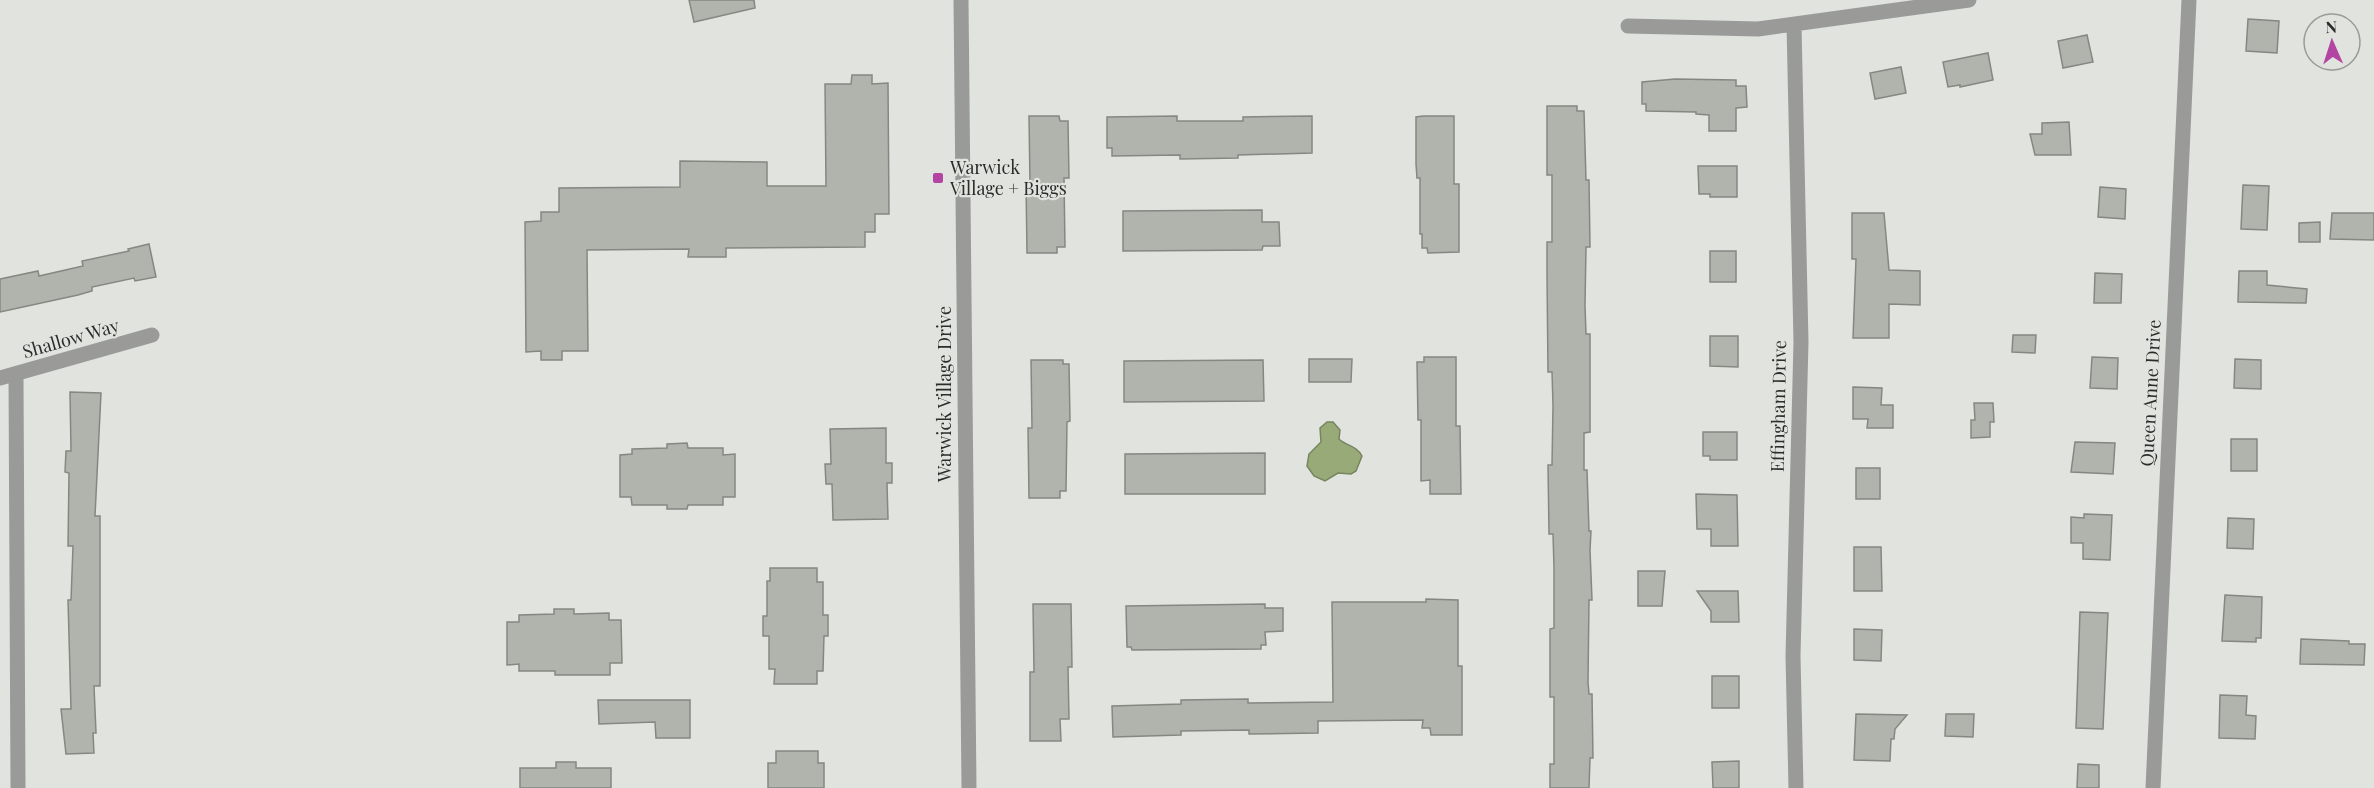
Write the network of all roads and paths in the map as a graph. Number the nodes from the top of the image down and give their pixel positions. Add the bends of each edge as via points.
1 (961, 0) edge
2 (1969, 0) edge
3 (2188, 0) edge
4 (1794, 25) junction
5 (1628, 26) dead end
6 (152, 335) dead end
7 (16, 375) junction
8 (0, 378) edge
9 (18, 788) edge
10 (969, 788) edge
11 (1796, 788) edge
12 (2152, 788) edge

1 - 10 street, Warwick Village Drive
2 - 4 street
3 - 12 street, Queen Anne Drive
4 - 5 street via 1758,29
4 - 11 street, Effingham Drive via 1801,342 1793,656
6 - 7 street, Shallow Way
7 - 8 street, Shallow Way
7 - 9 street

